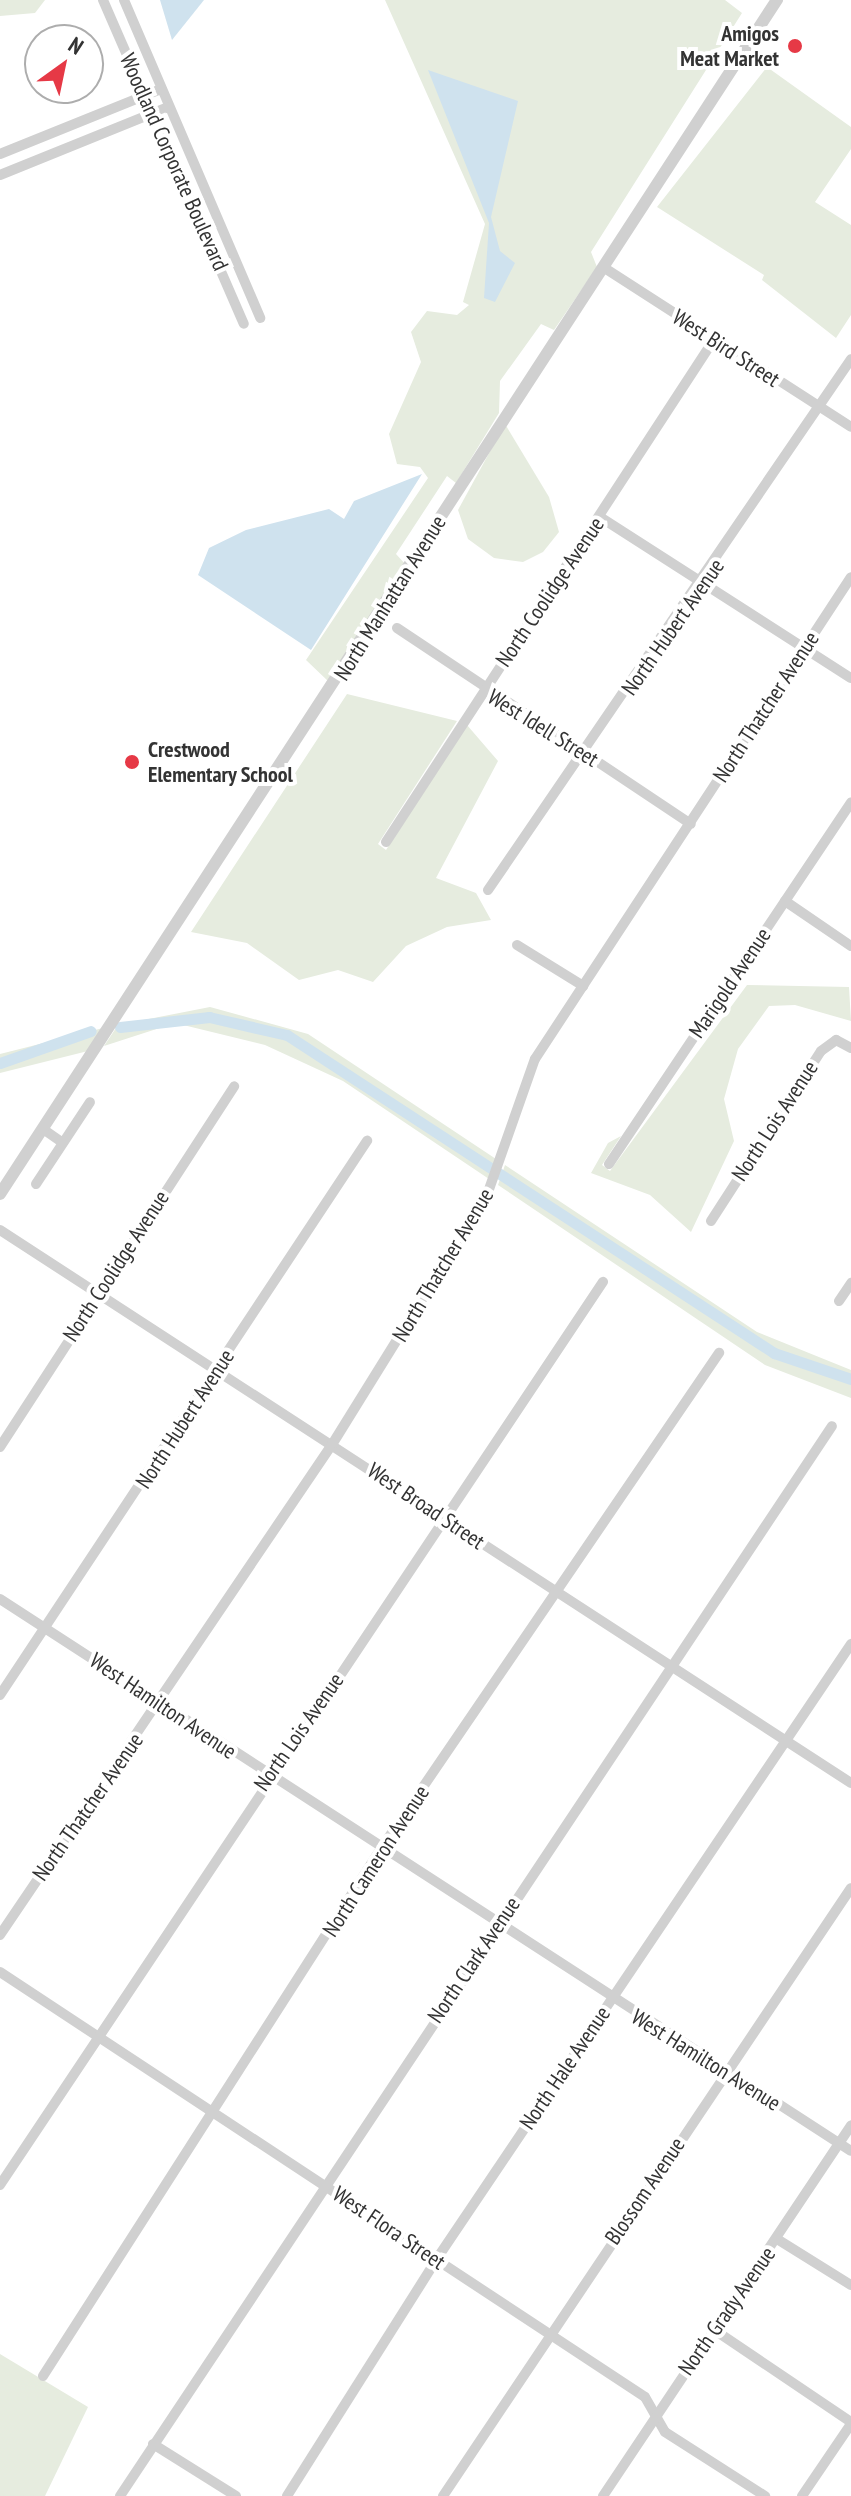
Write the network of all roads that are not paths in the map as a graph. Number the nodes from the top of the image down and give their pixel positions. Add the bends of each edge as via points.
1 (103, 0) edge
2 (124, 0) edge
3 (777, 0) edge
4 (161, 89) junction
5 (145, 97) junction
6 (168, 107) junction
7 (153, 115) junction
8 (0, 154) edge
9 (0, 175) edge
10 (603, 267) junction
11 (260, 318) dead end
12 (244, 324) dead end
13 (713, 341) junction
14 (851, 359) edge
15 (820, 407) junction
16 (851, 427) edge
17 (600, 517) junction
18 (851, 577) edge
19 (706, 581) junction
20 (397, 628) dead end
21 (803, 648) junction
22 (851, 678) edge
23 (483, 691) junction
24 (585, 753) junction
25 (851, 802) edge
26 (691, 824) junction
27 (386, 842) dead end
28 (488, 890) dead end
29 (785, 901) junction
30 (517, 945) dead end
31 (851, 946) edge
32 (583, 986) junction
33 (851, 1048) edge
34 (234, 1086) dead end
35 (90, 1102) dead end
36 (43, 1129) junction
37 (367, 1141) dead end
38 (63, 1143) junction
39 (609, 1164) dead end
40 (36, 1184) dead end
41 (0, 1194) edge
42 (711, 1221) dead end
43 (0, 1230) edge
44 (603, 1282) dead end
45 (851, 1283) edge
46 (97, 1294) junction
47 (839, 1301) dead end
48 (719, 1353) dead end
49 (218, 1370) junction
50 (832, 1426) dead end
51 (333, 1443) junction
52 (0, 1447) edge
53 (446, 1519) junction
54 (556, 1593) junction
55 (0, 1599) edge
56 (47, 1628) junction
57 (851, 1644) edge
58 (670, 1668) junction
59 (0, 1695) edge
60 (159, 1704) junction
61 (791, 1742) junction
62 (268, 1776) junction
63 (851, 1783) edge
64 (380, 1850) junction
65 (851, 1888) edge
66 (497, 1926) junction
67 (0, 1935) edge
68 (0, 1972) edge
69 (611, 2000) junction
70 (96, 2035) junction
71 (724, 2074) junction
72 (217, 2113) junction
73 (851, 2125) edge
74 (839, 2143) junction
75 (851, 2151) edge
76 (324, 2184) junction
77 (0, 2185) edge
78 (777, 2239) junction
79 (436, 2260) junction
80 (851, 2285) edge
81 (713, 2329) junction
82 (549, 2336) junction
83 (43, 2376) dead end
84 (656, 2415) junction
85 (851, 2423) edge
86 (153, 2444) junction
87 (120, 2496) edge
88 (236, 2496) edge
89 (287, 2496) edge
90 (443, 2496) edge
91 (603, 2496) edge
92 (765, 2496) edge
93 (802, 2496) edge

1 - 5 street, Woodland Corporate Boulevard
2 - 4 street, Woodland Corporate Boulevard
3 - 10 street, North Manhattan Avenue
4 - 5 street
4 - 6 street, Woodland Corporate Boulevard
5 - 7 street, Woodland Corporate Boulevard
5 - 8 street
6 - 7 street
6 - 11 street, Woodland Corporate Boulevard
7 - 9 street
7 - 12 street, Woodland Corporate Boulevard
10 - 13 street, West Bird Street
10 - 36 street, North Manhattan Avenue
13 - 15 street, West Bird Street
13 - 17 street, North Coolidge Avenue
14 - 15 street, North Hubert Avenue
15 - 16 street, West Bird Street
15 - 19 street, North Hubert Avenue
17 - 19 street
17 - 23 street, North Coolidge Avenue
18 - 21 street, North Thatcher Avenue
19 - 21 street
19 - 24 street, North Hubert Avenue
20 - 23 street, West Idell Street
21 - 22 street
21 - 26 street, North Thatcher Avenue
23 - 24 street, West Idell Street
23 - 27 street, North Coolidge Avenue
24 - 26 street, West Idell Street
24 - 28 street, North Hubert Avenue
25 - 29 street, Marigold Avenue
26 - 32 street, North Thatcher Avenue
29 - 31 street
29 - 39 street, Marigold Avenue
30 - 32 street
32 - 51 street, North Thatcher Avenue via 528,1072 496,1175
33 - 42 street, North Lois Avenue via 836,1040 821,1051
34 - 46 street, North Coolidge Avenue
35 - 38 street
36 - 38 street
36 - 41 street, North Manhattan Avenue
37 - 49 street, North Hubert Avenue
38 - 40 street
43 - 46 street, West Broad Street
44 - 53 street, North Lois Avenue
45 - 47 street
46 - 49 street, West Broad Street
46 - 52 street, North Coolidge Avenue
48 - 54 street, North Cameron Avenue
49 - 51 street, West Broad Street
49 - 56 street, North Hubert Avenue
50 - 58 street, North Clark Avenue
51 - 53 street, West Broad Street
51 - 60 street, North Thatcher Avenue
53 - 54 street, West Broad Street
53 - 62 street, North Lois Avenue
54 - 58 street, West Broad Street
54 - 64 street, North Cameron Avenue
55 - 56 street, West Hamilton Avenue
56 - 59 street, North Hubert Avenue
56 - 60 street, West Hamilton Avenue
57 - 61 street, North Hale Avenue
58 - 61 street, West Broad Street
58 - 66 street, North Clark Avenue
60 - 62 street, West Hamilton Avenue
60 - 67 street, North Thatcher Avenue
61 - 63 street, West Broad Street
61 - 69 street, North Hale Avenue
62 - 64 street, West Hamilton Avenue
62 - 70 street, North Lois Avenue
64 - 66 street, West Hamilton Avenue
64 - 72 street, North Cameron Avenue
65 - 71 street, Blossom Avenue
66 - 69 street, West Hamilton Avenue
66 - 76 street, North Clark Avenue
68 - 70 street, West Flora Street
69 - 71 street, West Hamilton Avenue
69 - 79 street, North Hale Avenue
70 - 72 street, West Flora Street
70 - 77 street, North Lois Avenue
71 - 74 street, West Hamilton Avenue
71 - 82 street, Blossom Avenue
72 - 76 street, West Flora Street
72 - 83 street, North Cameron Avenue
73 - 74 street, North Grady Avenue
74 - 75 street, West Hamilton Avenue
74 - 78 street, North Grady Avenue
76 - 79 street, West Flora Street
76 - 86 street, North Clark Avenue
78 - 80 street
78 - 81 street, North Grady Avenue
79 - 82 street, West Flora Street
79 - 89 street, North Hale Avenue
81 - 84 street, North Grady Avenue
81 - 85 street
82 - 84 street, West Flora Street via 645,2397
82 - 90 street, Blossom Avenue
84 - 91 street, North Grady Avenue
84 - 92 street, West Flora Street via 665,2432
85 - 93 street
86 - 87 street, North Clark Avenue
86 - 88 street

